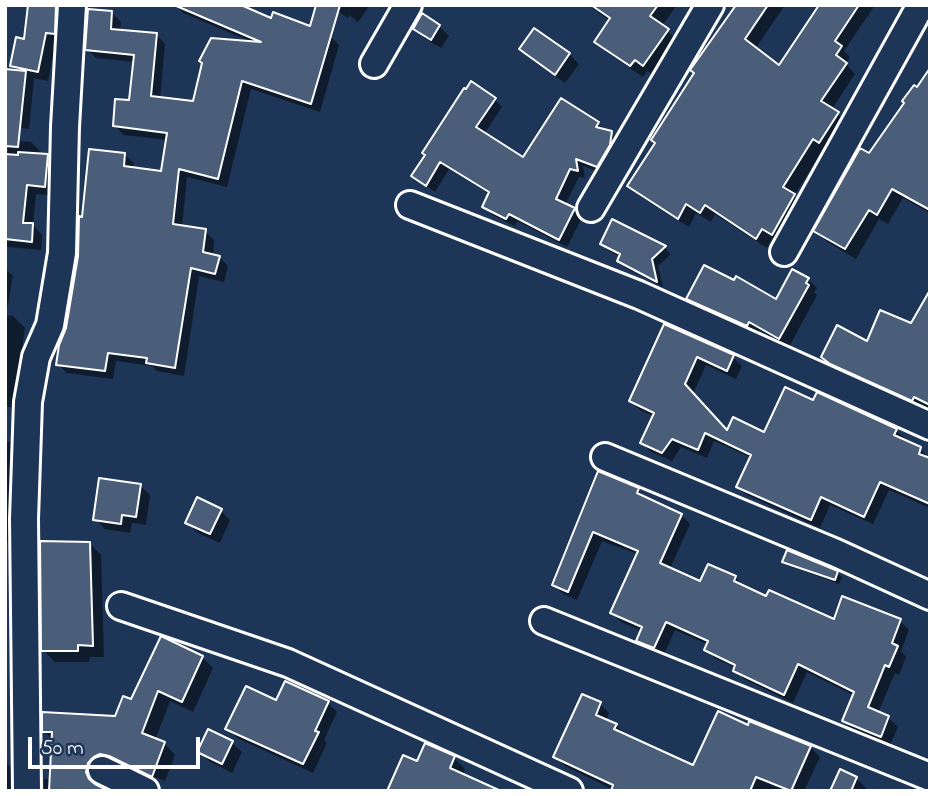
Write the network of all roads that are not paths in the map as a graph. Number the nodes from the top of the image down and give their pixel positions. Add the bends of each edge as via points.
1 (72, 5) edge
2 (408, 5) edge
3 (710, 5) edge
4 (921, 5) edge
5 (374, 64) dead end
6 (410, 205) dead end
7 (591, 208) dead end
8 (784, 252) dead end
9 (930, 426) edge
10 (605, 457) dead end
11 (930, 596) edge
12 (121, 606) dead end
13 (544, 621) dead end
14 (102, 770) dead end
15 (930, 777) edge
16 (27, 791) edge
17 (145, 791) edge
18 (569, 791) edge

1 - 16 street via 62,253 50,325 36,357 28,402 24,519
2 - 5 street
3 - 7 street
4 - 8 street
6 - 9 street via 639,295
10 - 11 street
12 - 18 street via 288,663
13 - 15 street
14 - 17 street

